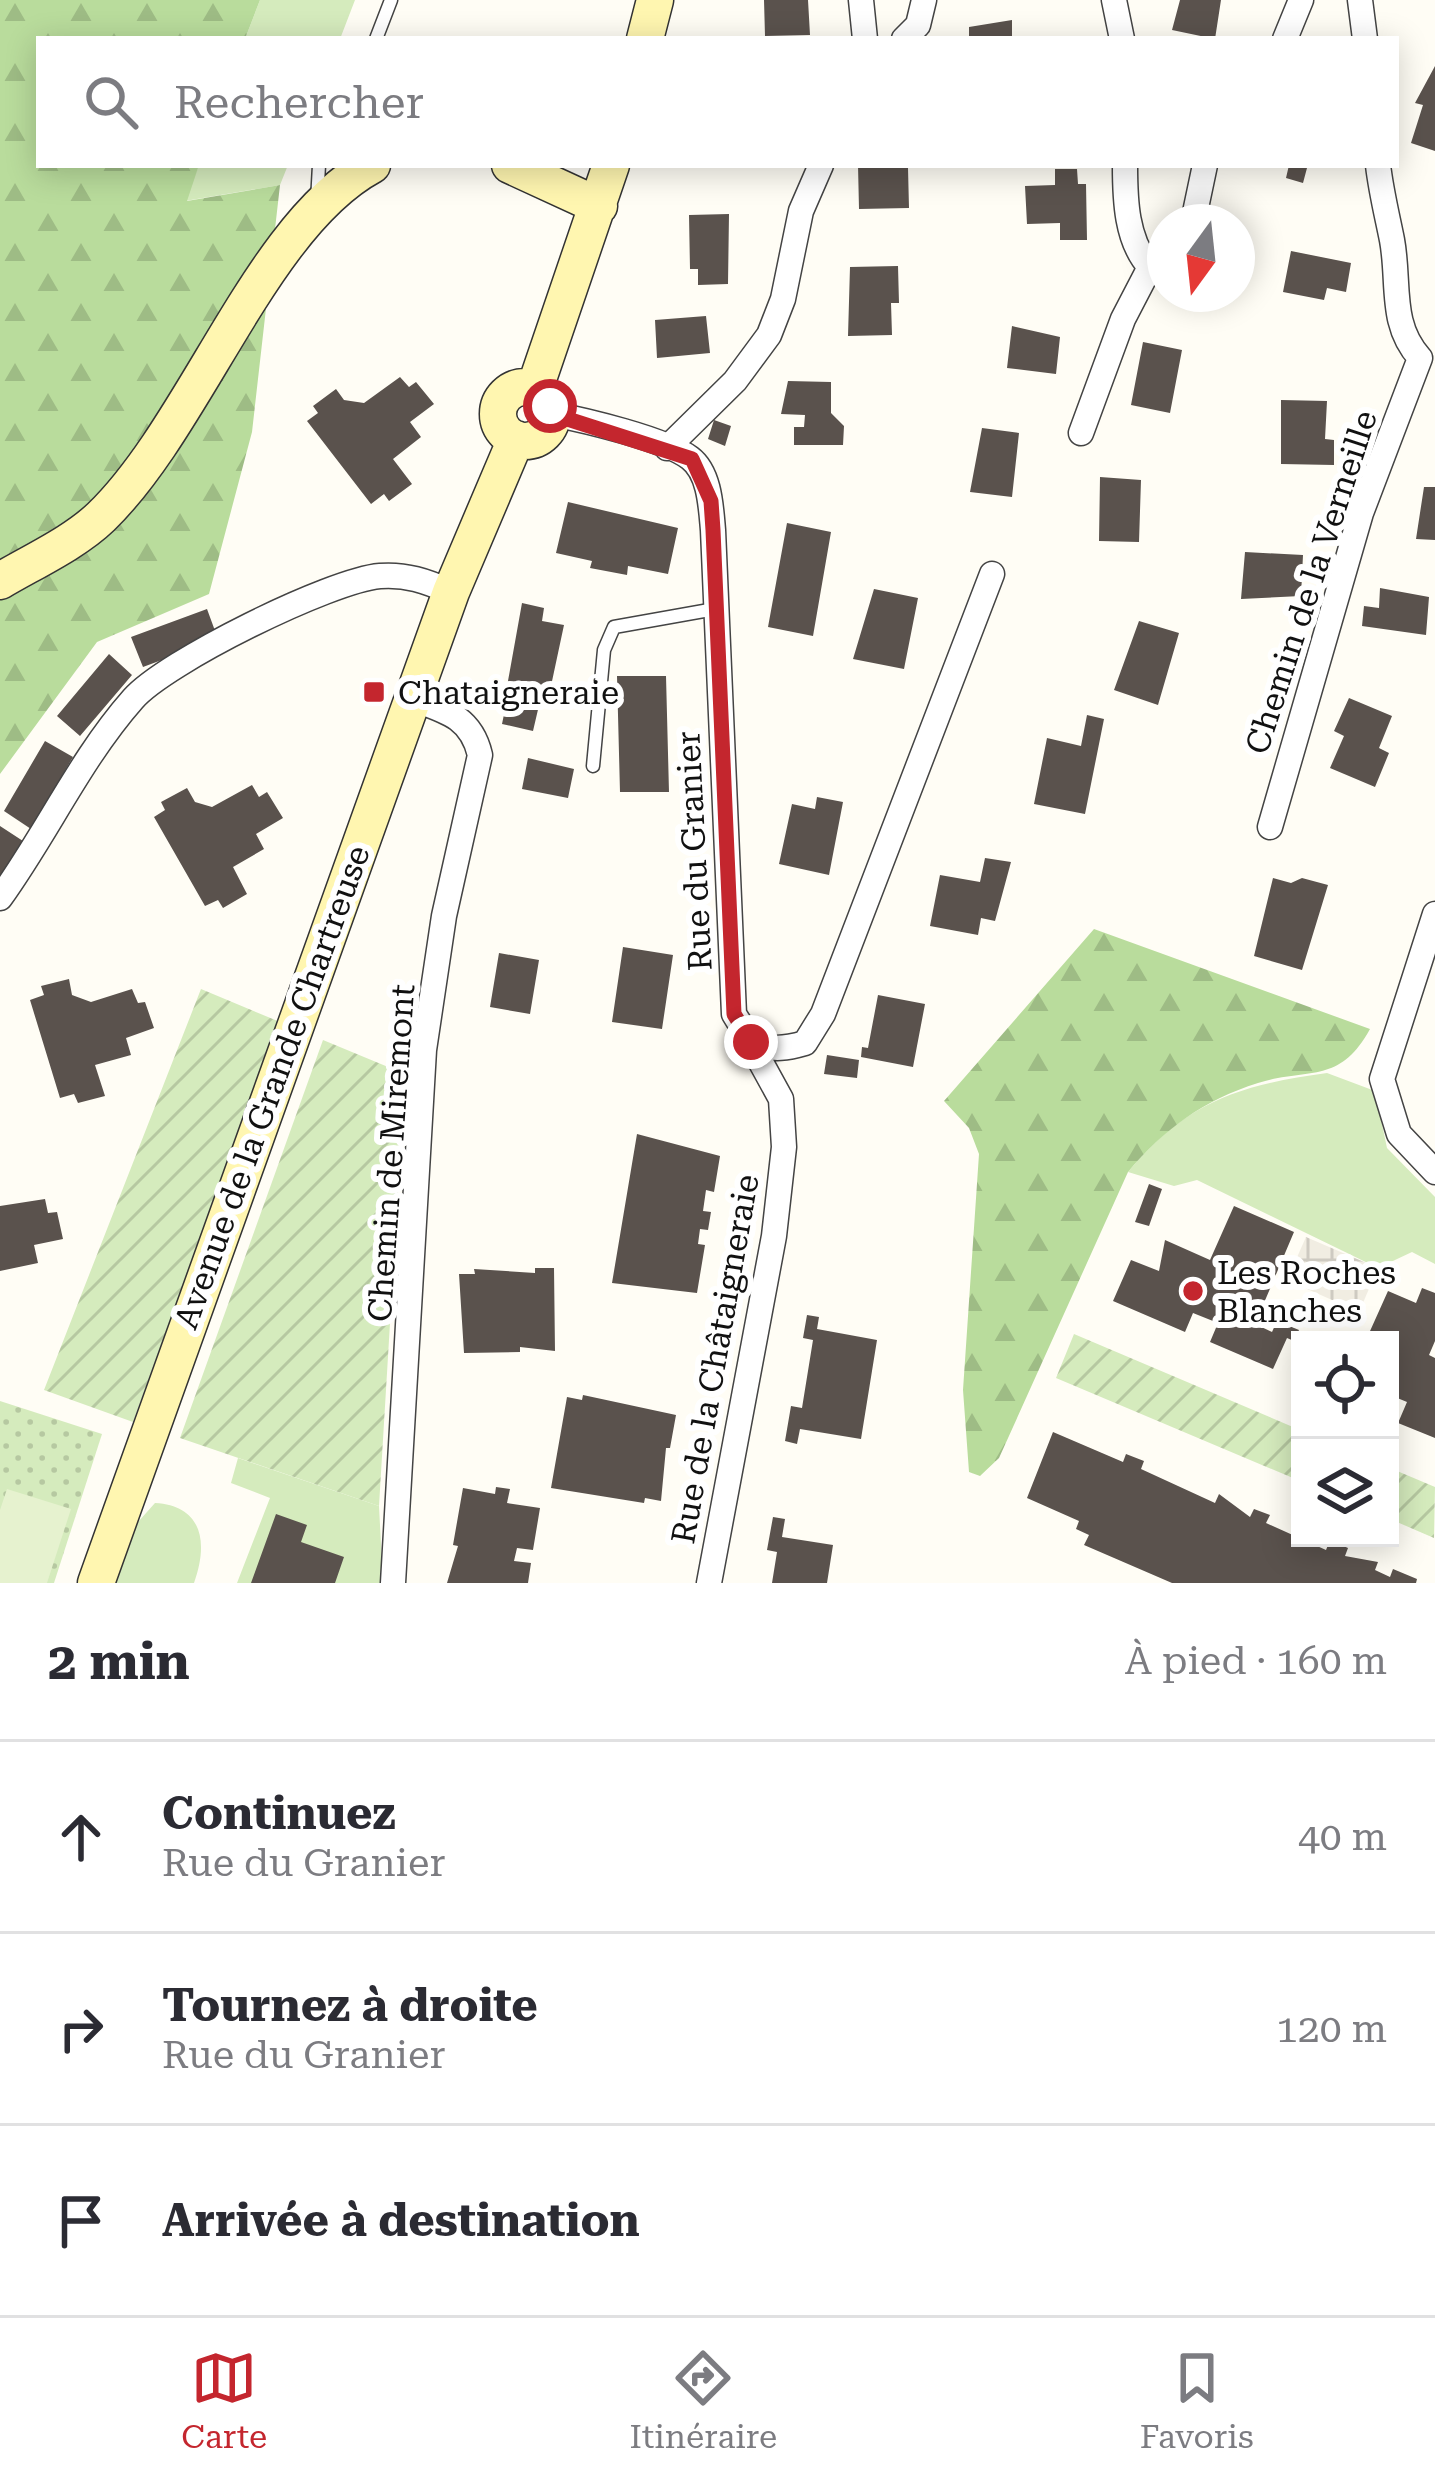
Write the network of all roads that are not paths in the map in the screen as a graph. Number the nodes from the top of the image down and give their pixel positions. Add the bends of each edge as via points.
1 (391, 0) edge
2 (655, 0) edge
3 (862, 0) edge
4 (924, 0) edge
5 (1114, 0) edge
6 (1301, 0) edge
7 (1360, 0) edge
8 (377, 36) edge
9 (646, 36) edge
10 (865, 36) edge
11 (907, 36) edge
12 (1121, 36) edge
13 (1286, 36) edge
14 (1365, 36) edge
15 (319, 168) edge
16 (367, 168) edge
17 (517, 168) edge
18 (610, 168) edge
19 (820, 168) edge
20 (1125, 168) edge
21 (1203, 168) edge
22 (1379, 168) edge
23 (1196, 204) edge
24 (599, 206) junction
25 (317, 208) junction
26 (1147, 260) edge
27 (1147, 284) edge
28 (1427, 356) edge
29 (543, 401) junction
30 (1082, 433) dead end
31 (667, 448) junction
32 (992, 574) dead end
33 (0, 580) edge
34 (451, 592) junction
35 (716, 608) junction
36 (412, 699) junction
37 (593, 766) dead end
38 (1270, 827) dead end
39 (0, 898) edge
40 (1435, 914) edge
41 (734, 1014) junction
42 (1435, 1172) edge
43 (96, 1583) edge
44 (393, 1583) edge
45 (709, 1583) edge

1 - 8 lane
2 - 9 main road
3 - 10 street
4 - 11 street
5 - 12 street
6 - 13 street
7 - 14 street
15 - 25 lane
16 - 25 main road
17 - 24 main road
18 - 24 main road
19 - 31 street via 769,335
20 - 26 street via 1131,226
21 - 23 street
22 - 28 street via 1396,309 1405,341
24 - 29 main road
25 - 33 main road via 194,395 100,519
27 - 30 street via 1123,320
28 - 38 street, Chemin de la Verneille via 1361,513
29 - 31 street, Rue du Granier
29 - 34 main road, Avenue de la Grande Chartreuse via 517,388 499,404 499,422 516,440
31 - 35 street, Rue du Granier via 692,459 704,477
32 - 41 street, Rue du Granier via 823,1014 805,1043 776,1052 751,1042
34 - 36 main road, Avenue de la Grande Chartreuse
34 - 39 street via 406,575 373,577 249,625 137,693 89,753
35 - 37 lane via 614,627 604,650
35 - 41 street, Rue du Granier
36 - 43 main road, Avenue de la Grande Chartreuse
36 - 44 street, Chemin de Miremont via 460,718 475,733 480,755 424,1050
40 - 42 street via 1382,1079 1399,1134
41 - 45 street, Rue de la Châtaigneraie via 781,1100 784,1148

